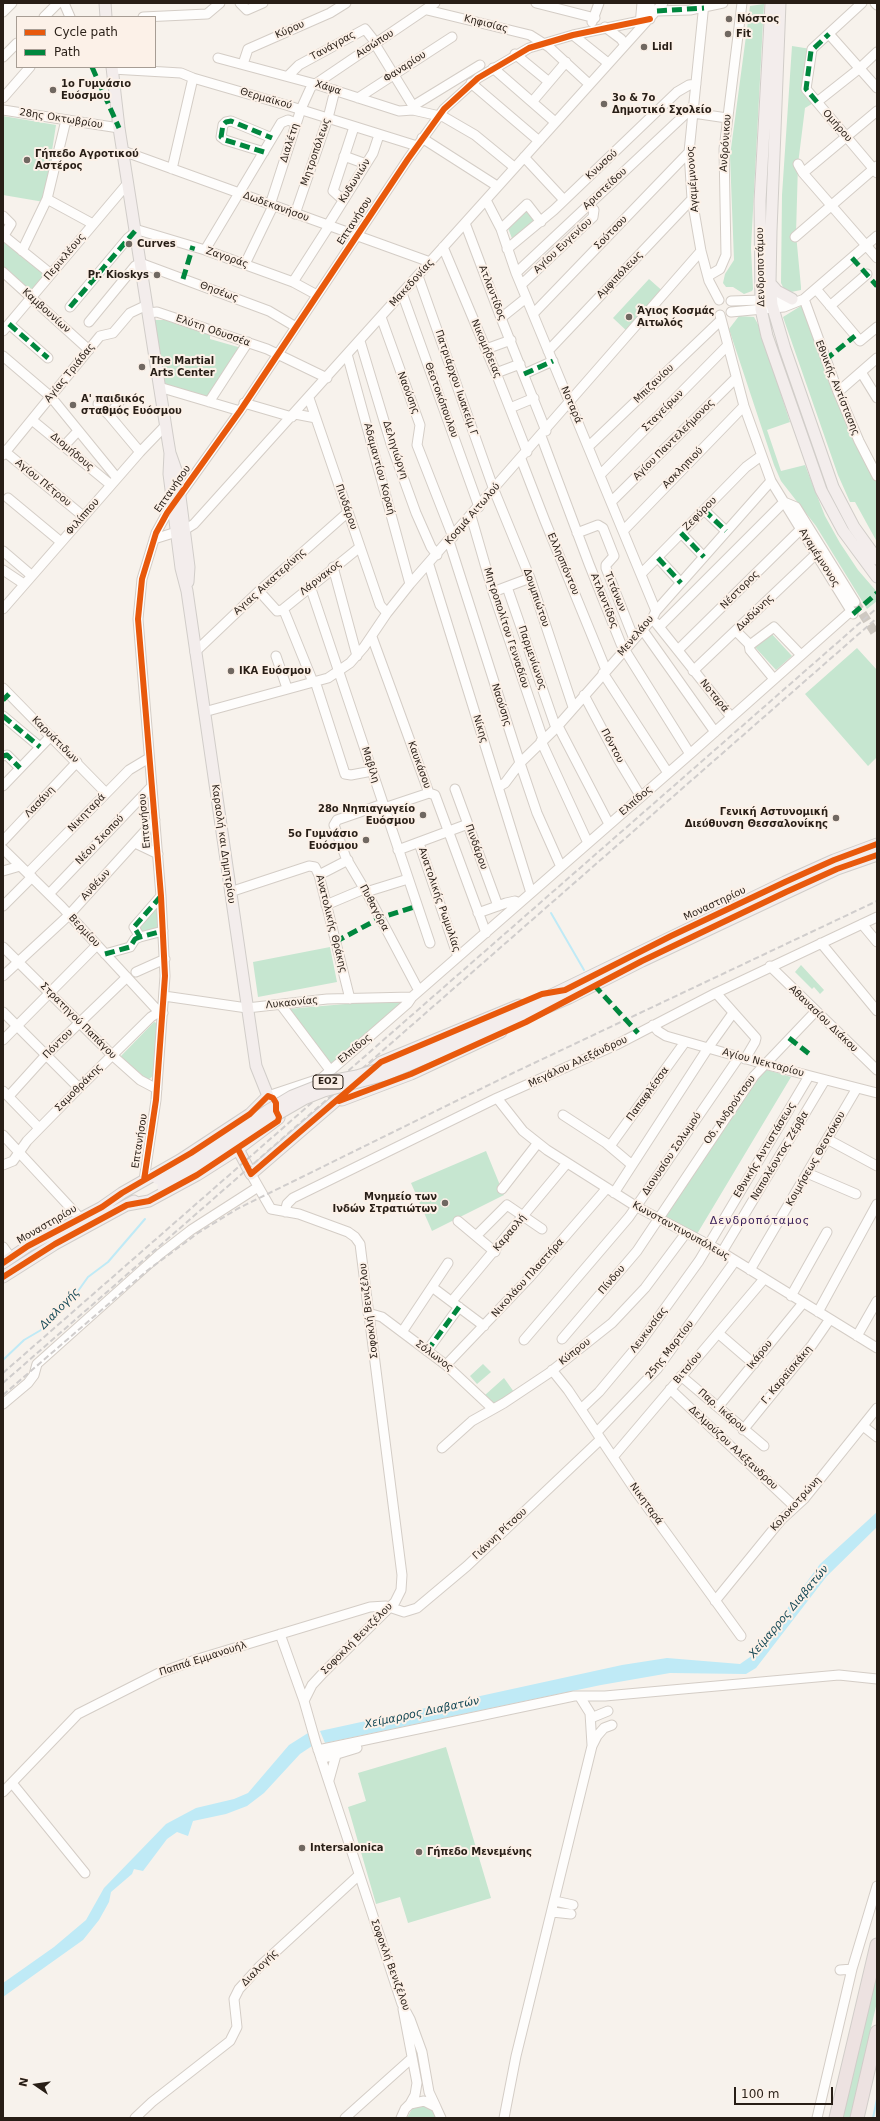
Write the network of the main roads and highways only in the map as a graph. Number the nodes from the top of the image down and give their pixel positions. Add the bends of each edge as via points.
1 (105, 3) edge
2 (771, 3) edge
3 (780, 3) edge
4 (106, 16) edge
5 (112, 68) edge
6 (770, 282) junction
7 (792, 299) road end
8 (767, 304) junction
9 (170, 453) junction
10 (179, 530) junction
11 (877, 559) edge
12 (877, 577) edge
13 (877, 844) edge
14 (877, 855) edge
15 (567, 994) junction
16 (268, 1096) junction
17 (332, 1104) junction
18 (238, 1149) junction
19 (160, 1183) junction
20 (128, 1205) junction
21 (102, 1207) junction
22 (7, 1261) edge
23 (3, 1277) edge
24 (877, 1945) edge
25 (877, 2032) edge
26 (840, 2102) junction
27 (833, 2118) edge
28 (836, 2118) edge
29 (857, 2118) edge

1 - 4 main road
2 - 8 main road, Δενδροποτάμου via 760,201
3 - 6 main road, Δενδροποτάμου
5 - 9 main road, Καραολή και Δημητρίου via 119,128
6 - 7 main road via 777,291
6 - 8 main road, Δενδροποτάμου
8 - 11 main road, Δενδροποτάμου via 825,464 847,515
8 - 12 main road, Δενδροποτάμου via 767,336 813,468 836,519
9 - 10 main road, Καραολή και Δημητρίου via 169,474
9 - 10 main road, Καραολή και Δημητρίου via 177,474 180,496
10 - 16 main road, Καραολή και Δημητρίου via 189,567 187,591 195,652 256,1066
13 - 15 main road, Μοναστηρίου / ΕΟ2 via 834,860 664,939
14 - 15 main road, Μοναστηρίου / ΕΟ2 via 837,869
15 - 17 main road via 549,1011 411,1074
15 - 17 main road via 542,994 381,1062
15 - 19 main road, Μοναστηρίου / ΕΟ2, bridge via 392,1065 330,1081 297,1094 267,1111
16 - 18 main road, Καραολή και Δημητρίου via 270,1106 279,1117 278,1121
16 - 21 main road via 250,1114
17 - 18 main road, Σοφοκλή Βενιζέλου via 251,1174
18 - 20 main road via 157,1197
19 - 20 main road, Μοναστηρίου / ΕΟ2
19 - 21 main road, Μοναστηρίου / ΕΟ2
20 - 23 main road, Μοναστηρίου / ΕΟ2 via 55,1244
21 - 22 main road, Μοναστηρίου / ΕΟ2 via 28,1246
24 - 26 highway
25 - 29 highway
26 - 27 highway
26 - 28 highway

